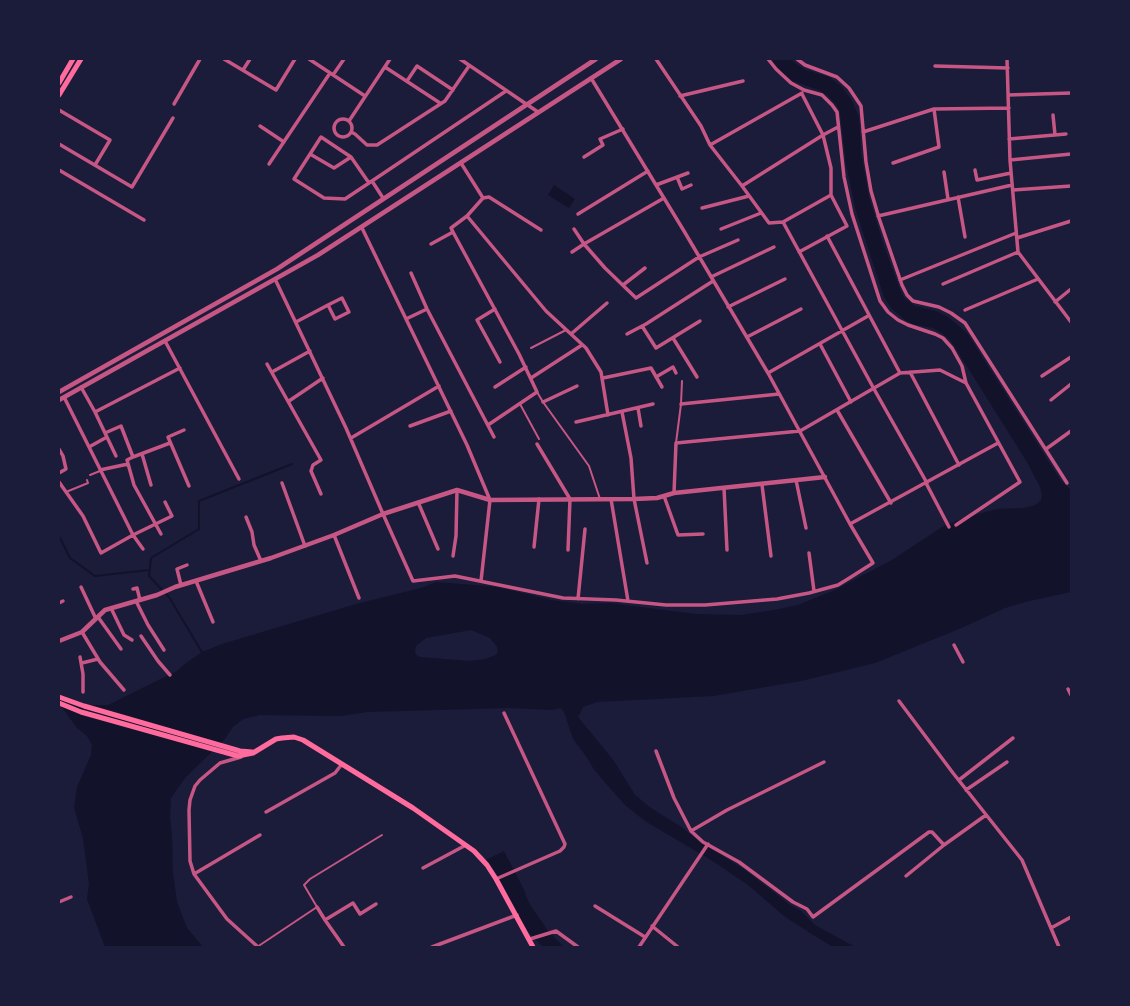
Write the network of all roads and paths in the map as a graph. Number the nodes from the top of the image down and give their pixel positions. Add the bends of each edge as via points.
1 (73, 59) edge
2 (80, 59) edge
3 (200, 59) edge
4 (224, 59) edge
5 (250, 59) edge
6 (295, 59) edge
7 (308, 59) edge
8 (344, 59) edge
9 (390, 59) edge
10 (460, 59) edge
11 (596, 59) edge
12 (621, 59) edge
13 (656, 59) edge
14 (768, 59) edge
15 (797, 59) edge
16 (1007, 59) edge
17 (470, 66) junction
18 (935, 66) dead end
19 (385, 67) junction
20 (1008, 68) junction
21 (243, 70) junction
22 (331, 74) junction
23 (591, 78) junction
24 (407, 81) junction
25 (743, 81) dead end
26 (59, 83) edge
27 (453, 90) junction
28 (506, 91) junction
29 (803, 92) junction
30 (1071, 93) edge
31 (59, 95) edge
32 (1008, 95) junction
33 (365, 96) junction
34 (680, 96) junction
35 (440, 103) junction
36 (174, 104) dead end
37 (526, 104) junction
38 (1009, 108) junction
39 (934, 109) junction
40 (59, 110) edge
41 (538, 112) junction
42 (1053, 115) dead end
43 (174, 118) dead end
44 (349, 121) junction
45 (260, 126) dead end
46 (838, 127) junction
47 (623, 128) junction
48 (351, 132) junction
49 (864, 132) junction
50 (1066, 134) dead end
51 (823, 135) junction
52 (1055, 135) junction
53 (338, 136) junction
54 (1009, 139) junction
55 (284, 142) junction
56 (59, 144) edge
57 (332, 144) junction
58 (710, 145) junction
59 (310, 154) junction
60 (1071, 154) edge
61 (351, 157) junction
62 (584, 157) dead end
63 (1010, 160) junction
64 (461, 163) junction
65 (893, 163) dead end
66 (269, 164) dead end
67 (95, 165) junction
68 (59, 170) edge
69 (975, 170) dead end
70 (648, 171) junction
71 (944, 172) dead end
72 (688, 173) dead end
73 (1011, 173) junction
74 (677, 177) junction
75 (371, 182) junction
76 (656, 185) junction
77 (691, 185) dead end
78 (1012, 185) junction
79 (742, 186) junction
80 (1071, 186) edge
81 (1012, 190) junction
82 (831, 195) junction
83 (749, 196) junction
84 (958, 197) junction
85 (383, 198) junction
86 (483, 198) junction
87 (664, 198) junction
88 (948, 199) junction
89 (702, 208) dead end
90 (761, 212) junction
91 (578, 214) dead end
92 (467, 216) junction
93 (878, 216) junction
94 (144, 220) dead end
95 (1071, 221) edge
96 (783, 222) junction
97 (362, 228) junction
98 (574, 229) dead end
99 (541, 230) dead end
100 (721, 230) dead end
101 (452, 232) junction
102 (827, 236) junction
103 (1016, 236) junction
104 (965, 237) dead end
105 (738, 240) dead end
106 (431, 244) dead end
107 (584, 244) junction
108 (774, 247) dead end
109 (572, 252) dead end
110 (799, 252) junction
111 (1018, 252) junction
112 (699, 257) junction
113 (645, 268) dead end
114 (271, 272) junction
115 (411, 272) dead end
116 (711, 277) junction
117 (275, 279) junction
118 (785, 279) dead end
119 (1038, 279) junction
120 (900, 280) junction
121 (713, 281) junction
122 (942, 284) dead end
123 (623, 285) junction
124 (1071, 289) edge
125 (1055, 302) junction
126 (607, 303) dead end
127 (328, 305) junction
128 (728, 307) junction
129 (427, 309) junction
130 (495, 309) junction
131 (801, 309) dead end
132 (965, 310) dead end
133 (868, 316) junction
134 (406, 319) junction
135 (700, 321) dead end
136 (296, 322) junction
137 (1071, 322) edge
138 (642, 326) junction
139 (566, 330) junction
140 (843, 331) junction
141 (571, 334) junction
142 (627, 334) dead end
143 (747, 337) junction
144 (673, 338) junction
145 (165, 341) junction
146 (820, 344) junction
147 (582, 345) junction
148 (531, 348) dead end
149 (310, 351) junction
150 (1071, 357) edge
151 (500, 362) dead end
152 (267, 364) dead end
153 (526, 367) junction
154 (180, 368) junction
155 (272, 372) junction
156 (768, 372) junction
157 (910, 372) junction
158 (676, 373) dead end
159 (900, 373) junction
160 (1042, 376) dead end
161 (656, 377) junction
162 (697, 377) dead end
163 (323, 378) junction
164 (531, 378) junction
165 (603, 378) junction
166 (682, 381) dead end
167 (966, 383) junction
168 (1071, 384) edge
169 (439, 386) junction
170 (577, 386) dead end
171 (495, 387) dead end
172 (81, 388) junction
173 (662, 388) dead end
174 (874, 389) junction
175 (59, 392) edge
176 (538, 392) junction
177 (779, 394) junction
178 (64, 397) junction
179 (59, 400) edge
180 (1051, 400) dead end
181 (289, 401) junction
182 (543, 402) junction
183 (851, 402) junction
184 (520, 404) junction
185 (653, 404) dead end
186 (681, 404) junction
187 (638, 408) junction
188 (837, 410) junction
189 (451, 411) junction
190 (95, 412) junction
191 (622, 412) junction
192 (608, 415) junction
193 (576, 422) dead end
194 (488, 425) junction
195 (410, 426) dead end
196 (641, 426) dead end
197 (184, 430) dead end
198 (1071, 431) edge
199 (800, 432) junction
200 (105, 433) junction
201 (107, 437) junction
202 (494, 437) dead end
203 (351, 438) junction
204 (539, 439) dead end
205 (170, 443) junction
206 (676, 443) junction
207 (998, 443) junction
208 (537, 444) dead end
209 (89, 447) junction
210 (59, 448) edge
211 (1046, 449) junction
212 (142, 454) junction
213 (116, 456) dead end
214 (133, 457) junction
215 (128, 464) junction
216 (959, 465) junction
217 (100, 470) junction
218 (59, 473) edge
219 (90, 475) dead end
220 (825, 477) junction
221 (239, 479) dead end
222 (87, 480) dead end
223 (796, 480) junction
224 (59, 482) edge
225 (282, 483) dead end
226 (926, 483) junction
227 (1067, 483) dead end
228 (762, 484) junction
229 (151, 485) dead end
230 (189, 486) dead end
231 (724, 488) junction
232 (457, 490) junction
233 (65, 492) junction
234 (674, 493) junction
235 (321, 494) dead end
236 (664, 496) junction
237 (539, 499) junction
238 (570, 499) junction
239 (600, 499) junction
240 (612, 499) junction
241 (634, 499) junction
242 (490, 500) junction
243 (166, 502) dead end
244 (418, 502) junction
245 (890, 503) junction
246 (383, 514) junction
247 (246, 517) dead end
248 (156, 524) junction
249 (850, 524) junction
250 (956, 525) dead end
251 (949, 527) dead end
252 (806, 528) dead end
253 (585, 529) dead end
254 (161, 534) dead end
255 (703, 534) dead end
256 (133, 535) junction
257 (334, 535) junction
258 (305, 546) junction
259 (534, 547) dead end
260 (143, 549) dead end
261 (438, 549) dead end
262 (568, 550) dead end
263 (727, 550) dead end
264 (809, 553) dead end
265 (453, 556) dead end
266 (771, 556) dead end
267 (261, 561) junction
268 (647, 563) dead end
269 (187, 565) dead end
270 (196, 581) junction
271 (481, 581) junction
272 (181, 585) junction
273 (81, 586) dead end
274 (133, 589) dead end
275 (814, 592) junction
276 (360, 598) dead end
277 (578, 599) junction
278 (63, 601) dead end
279 (138, 601) junction
280 (628, 601) junction
281 (59, 603) edge
282 (111, 608) junction
283 (97, 618) junction
284 (213, 622) dead end
285 (82, 632) junction
286 (141, 636) dead end
287 (132, 640) dead end
288 (59, 641) edge
289 (954, 645) dead end
290 (121, 649) dead end
291 (164, 650) dead end
292 (80, 657) dead end
293 (98, 660) junction
294 (963, 662) dead end
295 (82, 663) junction
296 (170, 675) dead end
297 (1068, 689) dead end
298 (124, 690) dead end
299 (83, 692) dead end
300 (1071, 695) edge
301 (59, 697) edge
302 (899, 701) dead end
303 (59, 703) edge
304 (504, 713) dead end
305 (1013, 738) dead end
306 (656, 751) dead end
307 (240, 754) junction
308 (824, 762) dead end
309 (1007, 762) dead end
310 (342, 764) junction
311 (959, 780) junction
312 (966, 790) junction
313 (266, 812) dead end
314 (986, 815) junction
315 (691, 831) junction
316 (260, 835) dead end
317 (382, 835) dead end
318 (466, 845) junction
319 (707, 845) junction
320 (944, 845) junction
321 (423, 868) dead end
322 (194, 874) junction
323 (906, 876) dead end
324 (497, 879) junction
325 (71, 897) dead end
326 (59, 902) edge
327 (376, 904) dead end
328 (595, 906) dead end
329 (317, 907) junction
330 (517, 915) junction
331 (1071, 917) edge
332 (325, 920) junction
333 (652, 926) junction
334 (1051, 928) junction
335 (645, 937) junction
336 (530, 939) junction
337 (258, 947) edge
338 (344, 947) edge
339 (432, 947) edge
340 (533, 947) edge
341 (578, 947) edge
342 (639, 947) edge
343 (678, 947) edge
344 (1059, 947) edge

1 - 26 main road
2 - 31 main road
3 - 36 street
4 - 21 street
5 - 21 street
6 - 21 street via 276,90
7 - 22 street
8 - 22 street
9 - 19 street
10 - 17 street
11 - 37 street
12 - 23 street
13 - 34 street
14 - 29 street
15 - 49 street via 805,65 837,77 849,88 861,106
16 - 20 street
17 - 27 street
17 - 28 street
18 - 20 street
19 - 24 street
19 - 33 street
20 - 32 street
22 - 33 street
22 - 55 street
23 - 41 street
23 - 47 street
24 - 27 street via 417,66
24 - 35 street
25 - 34 street
27 - 35 street via 445,101
28 - 37 street
28 - 75 street
29 - 46 street via 822,95 832,105 837,112
29 - 51 street
29 - 58 street
30 - 32 street
32 - 38 street
33 - 44 street
34 - 58 street via 701,126
35 - 48 street via 377,145 367,145
37 - 41 street
37 - 85 street
38 - 39 street
38 - 54 street
39 - 49 street
39 - 65 street via 939,147
40 - 67 street via 110,140
41 - 64 street
42 - 52 street
43 - 67 street via 132,187
44 - 48 street
44 - 53 street via 340,119 336,122 334,131
45 - 55 street
46 - 51 street
46 - 167 street via 844,177 852,214 880,301 898,320 943,338 962,366
47 - 62 street via 600,139 603,145
47 - 70 street
48 - 53 street via 347,136
49 - 93 street via 866,162
50 - 52 street
51 - 79 street
51 - 82 street via 832,168
52 - 54 street
53 - 57 street
54 - 63 street
55 - 66 street
56 - 67 street
57 - 59 street via 321,137
57 - 61 street
58 - 79 street
59 - 61 street via 334,168
59 - 75 street via 294,179 324,198 345,200
60 - 63 street
61 - 75 street
63 - 73 street
64 - 86 street
64 - 97 street
68 - 94 street
69 - 73 street via 977,180
70 - 76 street
70 - 91 street
71 - 88 street
72 - 74 street
73 - 78 street
74 - 76 street
74 - 77 street via 682,189
75 - 85 street
76 - 87 street
78 - 81 street
78 - 84 street
79 - 83 street
80 - 81 street
81 - 103 street
82 - 96 street
82 - 102 street via 847,226
83 - 89 street
83 - 90 street
84 - 88 street
84 - 104 street
85 - 114 street
86 - 92 street
86 - 99 street via 489,197
87 - 107 street
87 - 112 street
88 - 93 street
90 - 96 street via 769,223
90 - 100 street
92 - 101 street via 451,228
92 - 139 street via 546,311
93 - 120 street
95 - 103 street
96 - 110 street
97 - 117 street
97 - 134 street
98 - 107 street
101 - 106 street
101 - 130 street
102 - 110 street
102 - 133 street
103 - 111 street
103 - 120 street
105 - 112 street
107 - 109 street
107 - 123 street
108 - 116 street
110 - 140 street
111 - 119 street
111 - 122 street
112 - 116 street
112 - 123 street via 635,297
113 - 123 street
114 - 117 street
114 - 175 street
115 - 129 street
116 - 121 street
117 - 136 street
117 - 145 street
118 - 128 street
119 - 125 street
119 - 132 street
120 - 211 street via 913,302 939,307 965,323
121 - 128 street
121 - 138 street
124 - 125 street
125 - 137 street
126 - 141 street
127 - 127 street via 342,298 349,312 335,319
127 - 136 street
128 - 143 street
129 - 134 street
129 - 194 street
130 - 151 street via 477,320
130 - 153 street
131 - 143 street
133 - 140 street
133 - 159 street
134 - 169 street
135 - 144 street
136 - 149 street
138 - 142 street
138 - 144 street via 656,348
139 - 141 street
139 - 148 lane
140 - 146 street
140 - 174 street
141 - 147 street
143 - 156 street
144 - 162 street
145 - 154 street
145 - 172 street
146 - 156 street
146 - 183 street
147 - 164 street
147 - 165 street
149 - 155 street
149 - 163 street
150 - 160 street
152 - 155 street
153 - 164 street
153 - 171 street
154 - 190 street
154 - 221 street
155 - 181 street
156 - 177 street
157 - 159 street
157 - 167 street via 940,370
157 - 216 street
158 - 161 street via 673,367
159 - 174 street
161 - 165 street via 651,368
161 - 173 street
163 - 181 street
163 - 203 street
164 - 176 street
165 - 192 street
166 - 186 lane
167 - 207 street
168 - 180 street
169 - 189 street
169 - 203 street
170 - 182 street
172 - 178 street
172 - 190 street
174 - 183 street
174 - 226 street
176 - 182 lane
176 - 184 street
177 - 186 street
177 - 199 street
178 - 179 street
178 - 209 street
181 - 235 street via 321,460 313,465 311,471
182 - 239 lane via 589,466
183 - 188 street
184 - 194 street
184 - 204 lane
185 - 187 street
186 - 206 lane
187 - 191 street
187 - 196 street
188 - 199 street
188 - 245 street
189 - 195 street
189 - 242 street
190 - 200 street
191 - 192 street
191 - 241 street via 631,458
192 - 193 street
194 - 202 street
197 - 205 street via 168,437
198 - 211 street
199 - 206 street
199 - 220 street
200 - 201 street
200 - 214 street via 121,426
201 - 209 street
201 - 213 street
203 - 246 street
205 - 212 street
205 - 230 street
206 - 234 street
207 - 216 street
207 - 250 street via 1020,482
208 - 238 street
209 - 217 street
210 - 218 street via 66,468
211 - 227 street
212 - 214 street
212 - 229 street
214 - 215 street via 127,460
215 - 217 street
215 - 248 street via 134,484
216 - 226 street
217 - 219 lane
217 - 256 street
220 - 223 street
220 - 249 street
222 - 233 lane via 88,483
223 - 228 street
223 - 252 street
224 - 233 street
225 - 258 street
226 - 245 street
226 - 251 street
228 - 231 street
228 - 266 street
231 - 234 street
231 - 263 street
232 - 242 street
232 - 244 street
232 - 265 street
233 - 256 street via 83,516 101,553
234 - 236 street
236 - 241 street
236 - 255 street via 678,535
237 - 238 street
237 - 242 street
237 - 259 street
238 - 239 street
238 - 262 street
239 - 240 street
240 - 241 street
240 - 280 street
241 - 268 street
242 - 271 street
243 - 248 street via 172,516
244 - 246 street
244 - 261 street
245 - 249 street
246 - 257 street
246 - 271 street via 413,580 455,576
247 - 267 street
248 - 254 street
248 - 256 street
249 - 275 street via 873,563 838,585
253 - 277 street
256 - 260 street
257 - 258 street
257 - 276 street
258 - 267 street
264 - 275 street
267 - 270 street
269 - 272 street via 177,569
270 - 272 street
270 - 284 street
271 - 277 street
272 - 279 street
273 - 283 street
274 - 279 street via 137,588
275 - 280 street via 777,599 705,605 666,605
277 - 280 street
278 - 281 street
279 - 282 street
279 - 291 street via 148,625
282 - 283 street
282 - 287 street via 124,635
283 - 285 street
283 - 290 street
285 - 288 street
285 - 293 street
286 - 296 street
289 - 294 street
292 - 295 street
293 - 295 street
293 - 298 street
295 - 299 street
297 - 300 street
301 - 307 main road
302 - 311 street
303 - 307 main road via 81,712
304 - 324 street via 565,844 560,851
305 - 311 street
306 - 315 street via 674,798
307 - 310 main road via 257,752 276,739 287,736 303,740
307 - 322 street via 220,763 195,786 189,810 190,861
308 - 315 street via 727,810
309 - 312 street
310 - 313 street via 334,772
310 - 318 main road via 414,808
311 - 312 street
312 - 314 street
314 - 320 street
314 - 334 street via 1022,860
315 - 319 street
316 - 322 street
317 - 329 lane via 304,885
318 - 321 street
318 - 324 main road via 480,857
319 - 320 street via 738,862 793,902 807,909 813,917 929,832
319 - 333 street
320 - 323 street
322 - 337 street via 227,919
324 - 330 main road
325 - 326 street
327 - 332 street via 360,914 353,903
328 - 335 street
329 - 332 street
329 - 337 lane
330 - 336 main road
330 - 339 street
331 - 334 street
332 - 338 street
333 - 335 street
333 - 343 street
334 - 344 street
335 - 342 street
336 - 340 main road
336 - 341 street via 556,931

